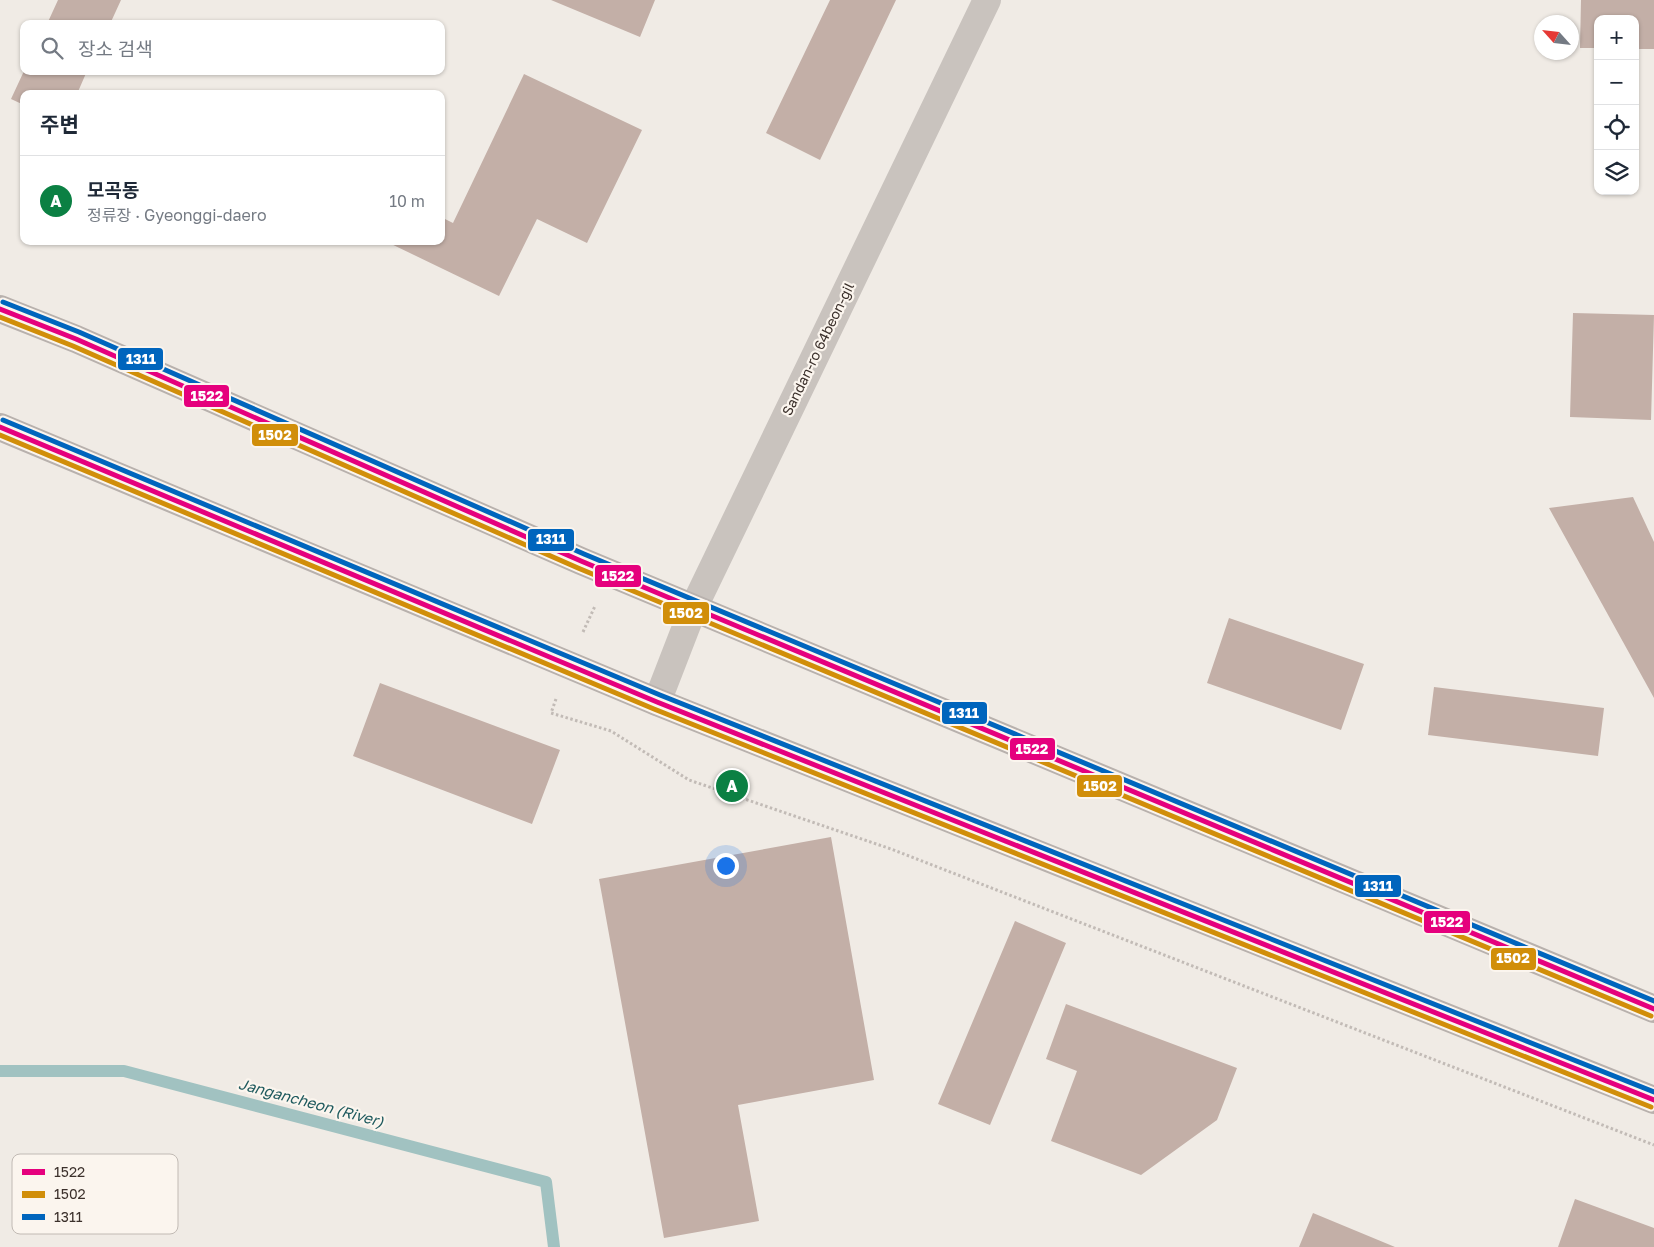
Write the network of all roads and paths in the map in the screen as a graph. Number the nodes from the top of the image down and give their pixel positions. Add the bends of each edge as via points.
1 (987, 0) edge
2 (0, 310) edge
3 (0, 427) edge
4 (693, 609) junction
5 (657, 702) junction
6 (1654, 1008) edge
7 (1654, 1100) edge

1 - 4 street, Sandan-ro 64beon-gil
2 - 4 main road via 76,339
3 - 5 main road
4 - 5 street, Sandan-ro 64beon-gil
4 - 6 main road
5 - 7 main road

